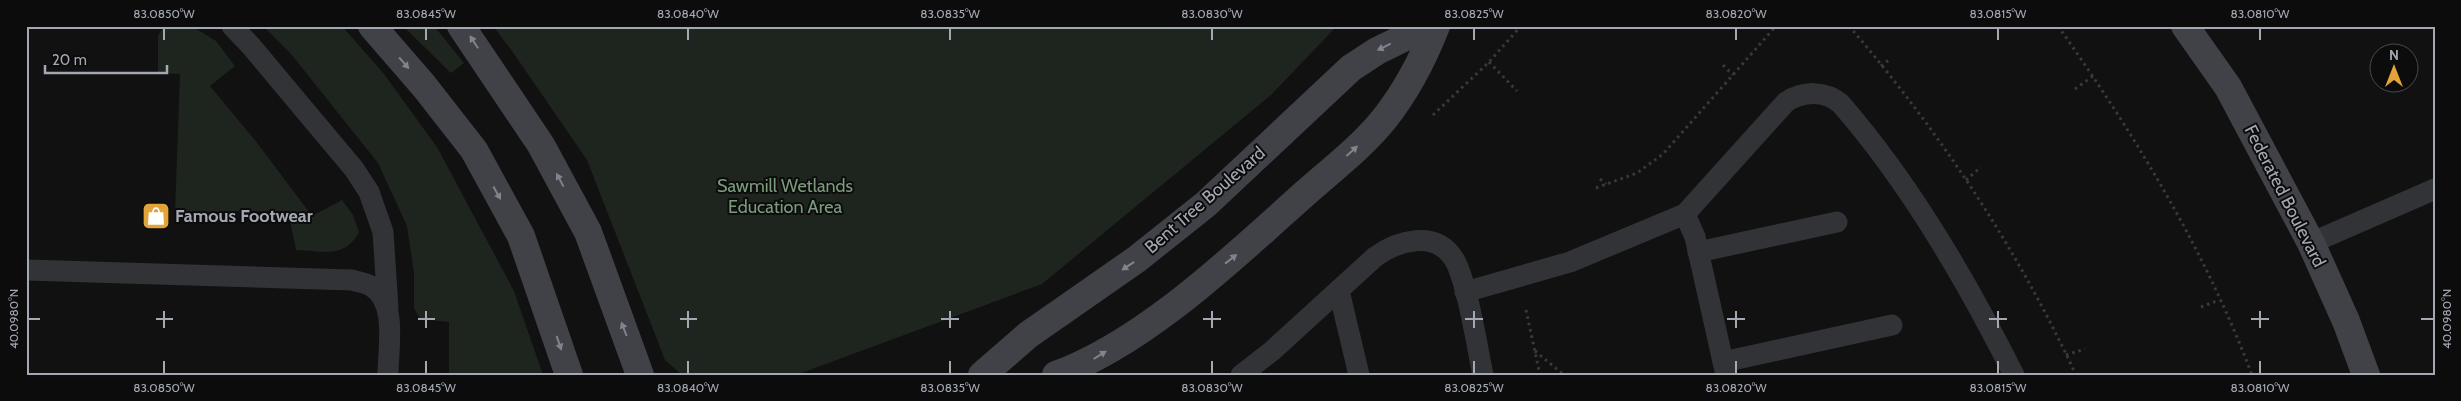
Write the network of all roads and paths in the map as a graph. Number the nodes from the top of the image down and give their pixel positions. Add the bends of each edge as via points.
1 (232, 26) edge
2 (372, 26) edge
3 (462, 26) edge
4 (1428, 26) edge
5 (1436, 26) edge
6 (1776, 26) edge
7 (1849, 26) edge
8 (2058, 26) edge
9 (2186, 26) edge
10 (1890, 59) dead end
11 (1489, 62) dead end
12 (1723, 65) dead end
13 (1881, 66) junction
14 (1733, 75) junction
15 (2093, 76) junction
16 (2075, 89) dead end
17 (1518, 91) dead end
18 (1981, 167) dead end
19 (1600, 179) dead end
20 (1966, 180) junction
21 (1606, 184) junction
22 (1596, 188) dead end
23 (2435, 189) edge
24 (1685, 214) junction
25 (1836, 222) dead end
26 (2311, 243) junction
27 (1698, 252) junction
28 (26, 270) edge
29 (1339, 291) junction
30 (1465, 292) junction
31 (2219, 300) junction
32 (2201, 307) dead end
33 (1526, 310) dead end
34 (389, 319) junction
35 (1892, 325) dead end
36 (2085, 349) dead end
37 (1535, 351) junction
38 (2066, 355) junction
39 (1724, 369) edge
40 (388, 375) edge
41 (568, 375) edge
42 (640, 375) edge
43 (982, 375) edge
44 (1056, 375) edge
45 (1242, 375) edge
46 (1359, 375) edge
47 (1483, 375) edge
48 (1540, 375) edge
49 (1564, 375) edge
50 (2014, 375) edge
51 (2076, 375) edge
52 (2252, 375) edge
53 (2366, 375) edge

1 - 34 lane via 354,169 369,192 383,232
2 -> 41 street via 474,150 521,236
42 -> 3 street via 588,232 540,145
4 -> 43 street, Bent Tree Boulevard via 1351,68 1206,204 1137,259 1028,335
44 -> 5 street via 1084,364 1150,323 1240,251 1359,145 1403,92 1426,53
6 - 14 path
7 - 13 path
8 - 15 path
9 - 26 street, Federated Boulevard via 2228,87
10 - 13 path
11 - 17 path
12 - 14 path
13 - 20 path via 1917,109
14 - 21 path via 1653,162 1637,173
15 - 16 path
15 - 31 path via 2157,177
18 - 20 path
19 - 21 path
20 - 38 path via 1998,229
21 - 22 path
23 - 26 lane
24 - 27 lane
24 - 30 lane via 1570,262
24 - 50 lane via 1786,102 1811,93 1836,100 1910,194 1976,303
25 - 27 lane
26 - 53 street, Federated Boulevard
27 - 39 lane
28 - 34 lane via 352,280 371,286 385,300
29 - 30 lane via 1384,250 1414,240 1435,244 1450,254
29 - 45 lane
29 - 46 lane
30 - 47 lane
31 - 32 path
31 - 52 path
33 - 37 path
34 - 40 lane
35 - 39 lane
36 - 38 path
37 - 48 path
37 - 49 path
38 - 51 path

